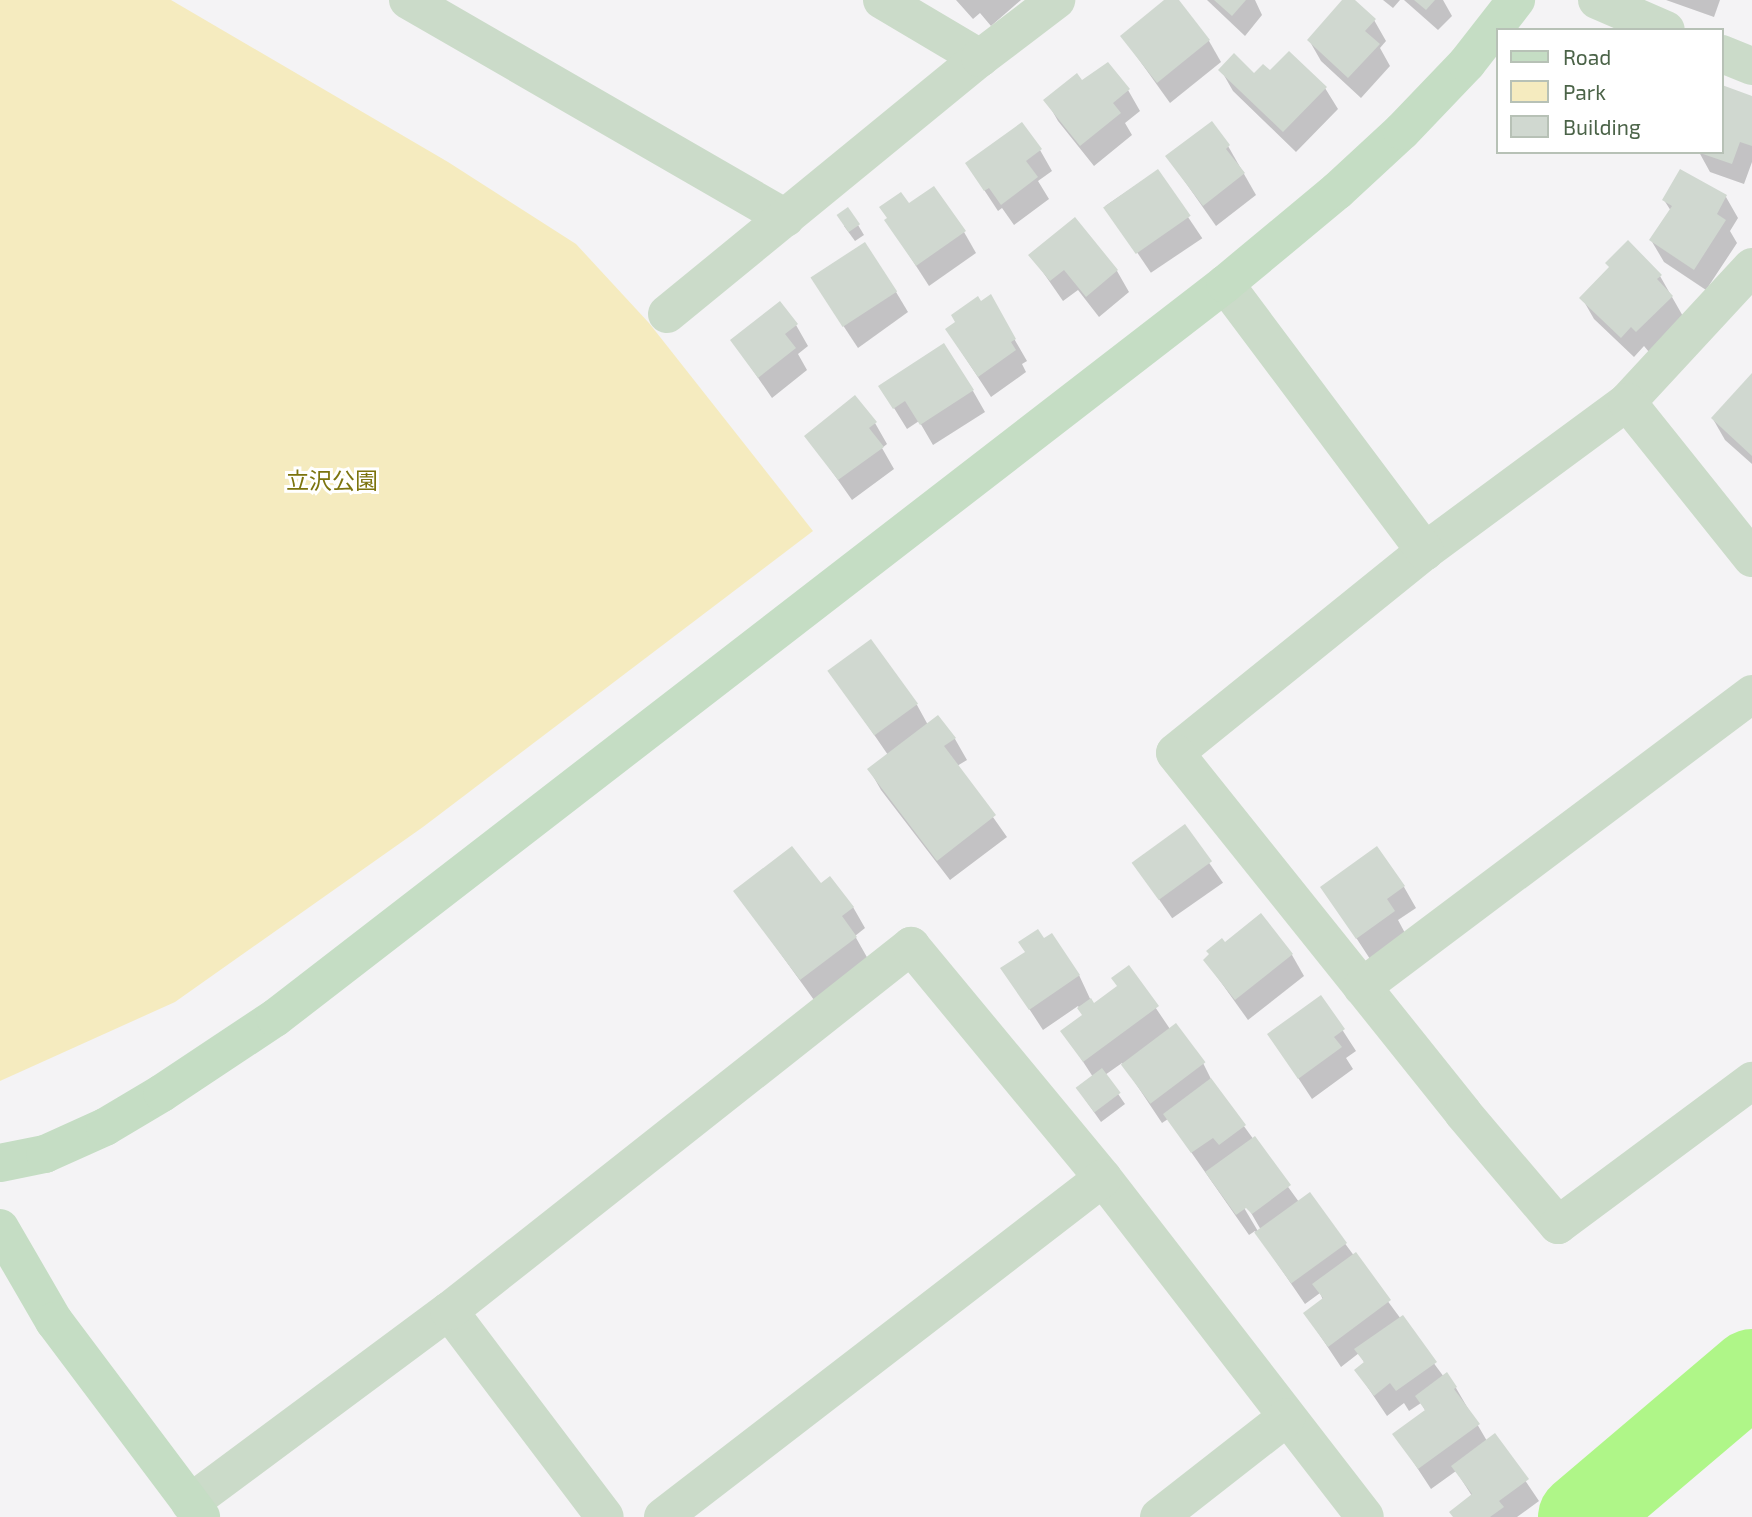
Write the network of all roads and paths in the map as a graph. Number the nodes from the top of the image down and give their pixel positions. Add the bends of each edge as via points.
1 (408, 0) edge
2 (882, 0) edge
3 (1056, 0) edge
4 (1516, 0) edge
5 (1597, 0) edge
6 (1661, 28) edge
7 (1724, 55) edge
8 (980, 58) junction
9 (1752, 66) edge
10 (786, 218) junction
11 (1752, 267) edge
12 (1225, 285) junction
13 (667, 314) dead end
14 (1627, 402) junction
15 (1425, 551) junction
16 (1752, 558) edge
17 (1752, 694) edge
18 (1362, 987) junction
19 (1752, 1081) edge
20 (0, 1163) edge
21 (1103, 1178) junction
22 (0, 1228) edge
23 (449, 1311) junction
24 (1287, 1416) junction
25 (195, 1510) edge
26 (605, 1517) edge
27 (663, 1517) edge
28 (1159, 1517) edge
29 (1364, 1517) edge

1 - 10 street
2 - 8 street
3 - 8 street
4 - 12 street via 1467,63 1402,131
5 - 6 street
7 - 9 street
8 - 10 street
10 - 13 street
11 - 14 street
12 - 15 street
12 - 20 street via 275,1018 105,1127 45,1154
14 - 15 street
14 - 16 street
15 - 18 street via 1175,753
17 - 18 street
18 - 19 street via 1558,1225
21 - 23 street via 911,946
21 - 24 street
21 - 27 street
22 - 25 street via 54,1321
23 - 25 street
23 - 26 street
24 - 28 street
24 - 29 street

